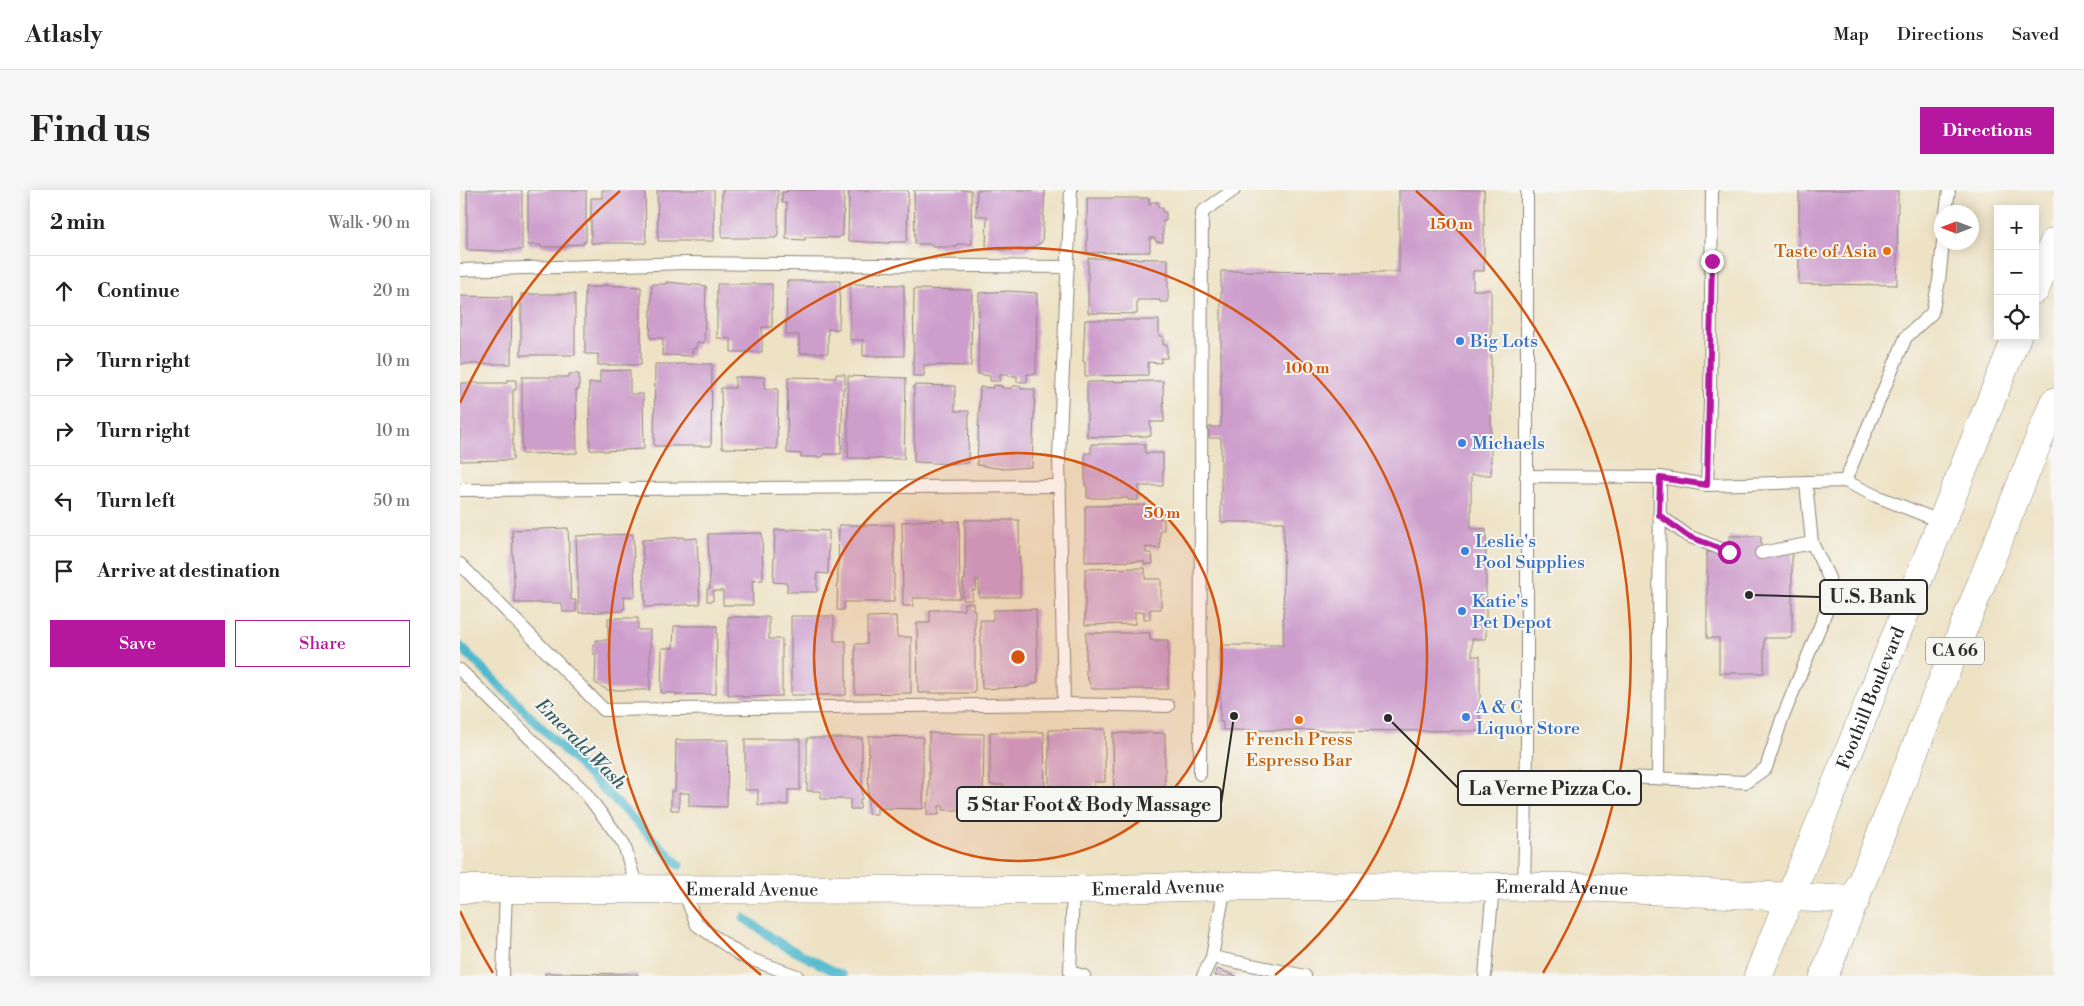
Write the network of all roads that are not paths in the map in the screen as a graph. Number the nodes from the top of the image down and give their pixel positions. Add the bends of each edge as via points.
1 (1071, 190) edge
2 (1234, 190) edge
3 (1527, 190) edge
4 (1712, 190) edge
5 (1949, 190) edge
6 (1947, 205) edge
7 (2054, 242) edge
8 (1942, 250) edge
9 (1068, 267) junction
10 (460, 270) edge
11 (2039, 280) edge
12 (2015, 340) edge
13 (2054, 402) edge
14 (1526, 476) junction
15 (1660, 478) junction
16 (1845, 481) junction
17 (1806, 483) junction
18 (1707, 485) junction
19 (1060, 486) junction
20 (460, 490) edge
21 (1659, 515) junction
22 (1942, 522) junction
23 (1812, 543) junction
24 (1729, 552) dead end
25 (1761, 552) dead end
26 (460, 564) edge
27 (460, 670) edge
28 (1064, 704) junction
29 (1168, 706) dead end
30 (1200, 774) dead end
31 (1526, 777) junction
32 (1658, 778) junction
33 (1225, 886) junction
34 (1493, 887) junction
35 (1524, 887) junction
36 (460, 889) edge
37 (506, 889) junction
38 (637, 889) junction
39 (683, 889) junction
40 (1073, 890) junction
41 (1790, 897) junction
42 (1856, 900) junction
43 (1212, 957) junction
44 (503, 976) edge
45 (797, 976) edge
46 (1084, 976) edge
47 (1203, 976) edge
48 (1305, 976) edge
49 (1485, 976) edge
50 (1758, 976) edge
51 (1824, 976) edge

1 - 9 lane
2 - 30 lane via 1202,212
3 - 14 lane
4 - 18 lane
5 - 6 lane
7 - 11 street
8 - 16 lane via 1932,313 1906,337
9 - 10 lane via 686,263
9 - 19 lane
12 - 22 street, Foothill Boulevard
13 - 42 street, CA 66
14 - 15 lane
14 - 31 lane
15 - 18 lane
15 - 21 lane
16 - 17 lane
16 - 22 lane
17 - 18 lane
17 - 23 lane
19 - 20 lane
19 - 28 lane
21 - 24 lane via 1688,536
21 - 32 lane
22 - 41 street, Foothill Boulevard
23 - 25 lane
23 - 32 lane via 1828,578 1830,602 1782,719 1766,768 1746,782
26 - 28 lane via 604,710
27 - 38 lane via 584,791 624,844
28 - 29 lane
31 - 32 lane
31 - 35 lane
33 - 34 street, Emerald Avenue
33 - 40 street, Emerald Avenue
33 - 43 lane
34 - 35 street, Emerald Avenue
34 - 49 lane
35 - 41 street, Emerald Avenue
36 - 37 street, Emerald Avenue
37 - 38 street, Emerald Avenue
37 - 44 lane
38 - 39 street, Emerald Avenue
39 - 40 street, Emerald Avenue
39 - 45 lane via 697,925 742,956
40 - 46 lane via 1070,972
41 - 42 street, Emerald Avenue
41 - 50 street, Foothill Boulevard
42 - 51 street, CA 66
43 - 47 lane
43 - 48 lane

